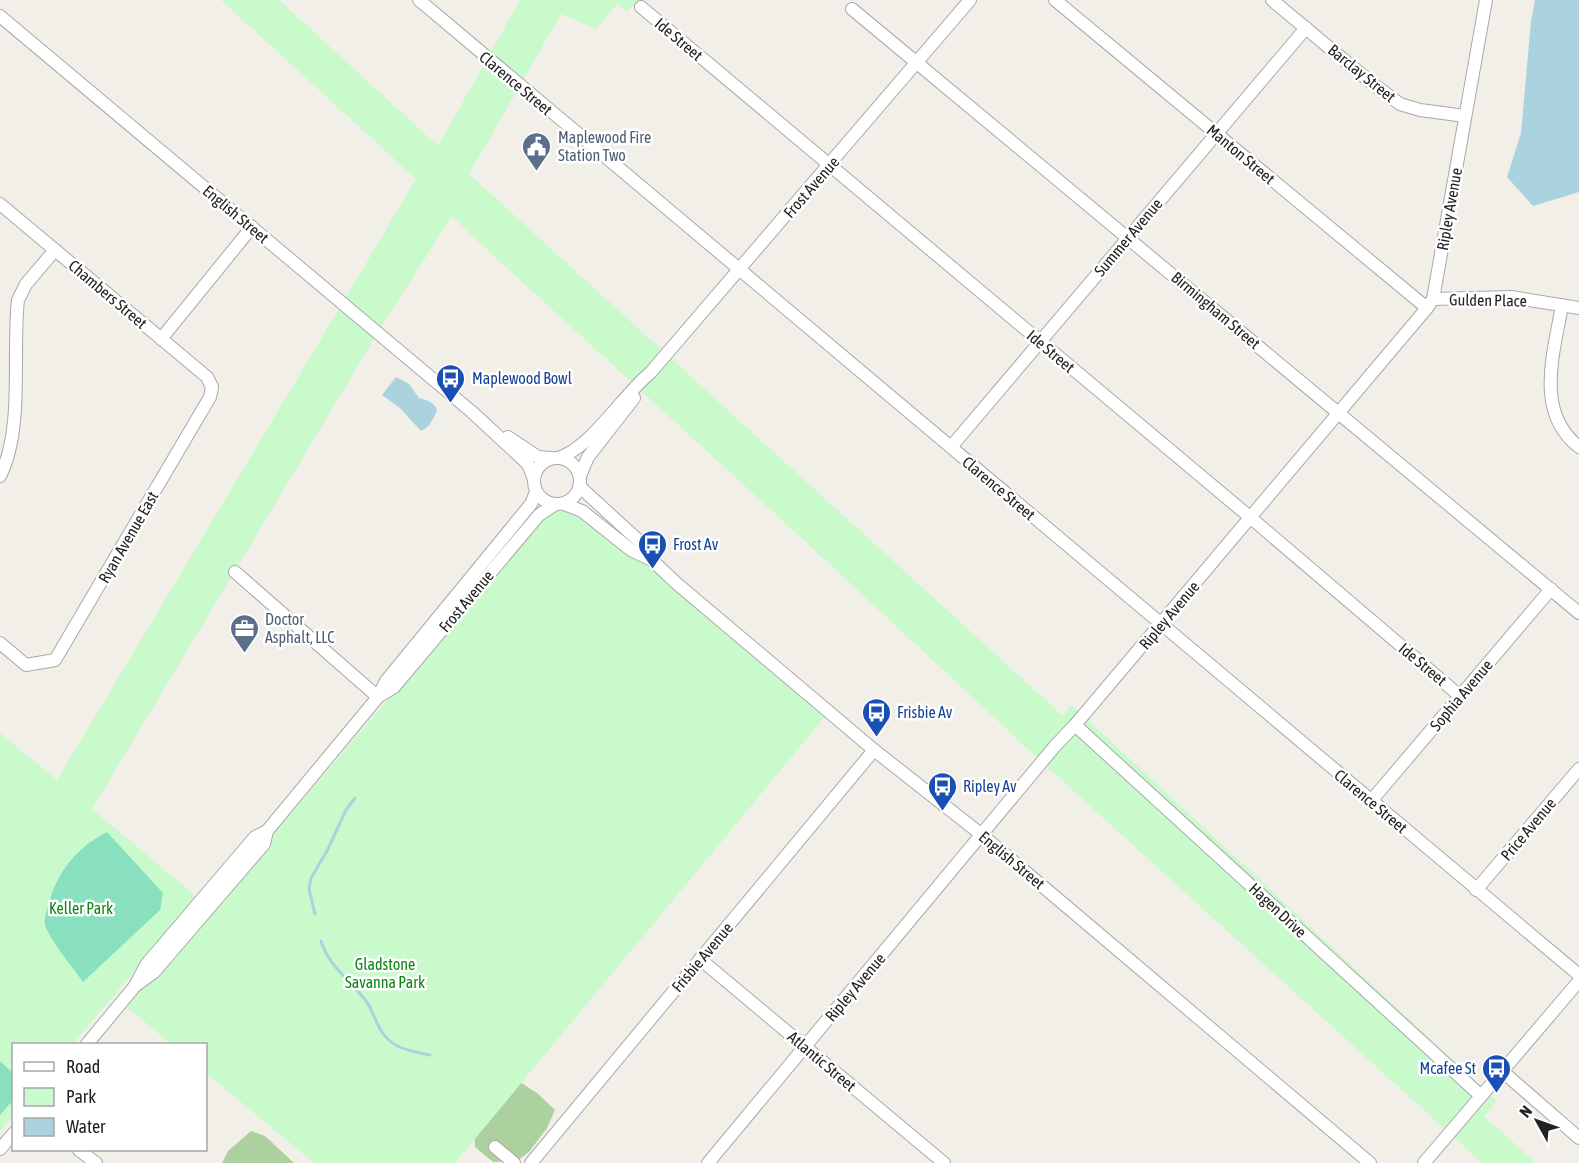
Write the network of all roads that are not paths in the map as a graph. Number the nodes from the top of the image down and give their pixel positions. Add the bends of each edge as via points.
1 (419, 0) edge
2 (970, 0) edge
3 (1055, 0) edge
4 (1272, 0) edge
5 (1486, 0) edge
6 (641, 7) dead end
7 (852, 9) dead end
8 (0, 16) edge
9 (1306, 28) junction
10 (916, 63) junction
11 (1465, 116) junction
12 (1217, 133) junction
13 (830, 166) junction
14 (0, 204) edge
15 (252, 227) junction
16 (1129, 237) junction
17 (55, 250) junction
18 (740, 270) junction
19 (1430, 303) junction
20 (1562, 305) junction
21 (1579, 308) edge
22 (161, 339) junction
23 (1040, 342) junction
24 (651, 372) junction
25 (212, 387) joint
26 (472, 412) junction
27 (1340, 413) junction
28 (951, 447) junction
29 (1579, 447) edge
30 (555, 458) junction
31 (0, 476) edge
32 (580, 482) junction
33 (535, 486) junction
34 (559, 504) junction
35 (1251, 518) junction
36 (651, 560) junction
37 (235, 572) dead end
38 (1551, 589) junction
39 (1579, 613) edge
40 (1161, 624) junction
41 (0, 643) edge
42 (1460, 696) junction
43 (378, 697) junction
44 (1075, 725) junction
45 (874, 750) junction
46 (1579, 769) edge
47 (1371, 801) junction
48 (982, 835) junction
49 (1476, 890) junction
50 (700, 959) junction
51 (1579, 975) edge
52 (1579, 981) edge
53 (88, 1043) edge
54 (805, 1047) junction
55 (1502, 1071) junction
56 (1481, 1096) junction
57 (12, 1135) edge
58 (1579, 1138) edge
59 (495, 1147) dead end
60 (0, 1149) edge
61 (81, 1151) edge
62 (96, 1163) edge
63 (514, 1163) edge
64 (531, 1163) edge
65 (708, 1163) edge
66 (944, 1163) edge
67 (1370, 1163) edge
68 (1424, 1163) edge

1 - 18 street, Clarence Street
2 - 10 street, Frost Avenue
3 - 12 street, Manton Street
4 - 9 street, Barclay Street
5 - 11 street, Ripley Avenue
6 - 13 street, Ide Street
7 - 10 street, Birmingham Street
8 - 15 street, English Street
9 - 11 street, Barclay Street via 1400,104
9 - 12 street, Summer Avenue
10 - 13 street, Frost Avenue
10 - 16 street, Birmingham Street
11 - 19 street, Ripley Avenue
12 - 16 street, Summer Avenue
12 - 19 street, Manton Street
13 - 18 street, Frost Avenue
13 - 23 street, Ide Street
14 - 17 street, Chambers Street
15 - 22 street
15 - 26 street, English Street
16 - 23 street, Summer Avenue
16 - 27 street, Birmingham Street
17 - 22 street, Chambers Street
17 - 31 street via 26,284 18,300 12,441
18 - 24 street, Frost Avenue
18 - 28 street, Clarence Street
19 - 20 street, Gulden Place via 1511,297
19 - 27 street, Ripley Avenue
20 - 21 street, Gulden Place
20 - 29 street via 1550,393 1561,428
22 - 25 street, Chambers Street via 207,377
23 - 28 street, Summer Avenue
23 - 35 street, Ide Street
24 - 30 street, Frost Avenue via 577,449
24 - 32 street, Frost Avenue via 588,457
25 - 41 street, Ryan Avenue East via 210,397 55,660 26,665
26 - 30 street, English Street via 538,458
26 - 33 street, English Street via 528,464
27 - 35 street, Ripley Avenue
27 - 38 street, Birmingham Street
28 - 40 street, Clarence Street
30 - 32 street via 572,463
30 - 33 street via 539,466
32 - 34 street via 571,500
32 - 36 street, English Street via 639,541
33 - 34 street via 540,498
33 - 43 street, Frost Avenue via 531,504 386,681
34 - 36 street, English Street via 582,512 631,550
34 - 43 street, Frost Avenue via 539,515 394,687
35 - 40 street, Ripley Avenue
35 - 42 street, Ide Street
36 - 45 street, English Street
37 - 43 street
38 - 39 street, Birmingham Street
38 - 42 street, Sophia Avenue
40 - 44 street, Ripley Avenue
40 - 47 street, Clarence Street
42 - 47 street, Sophia Avenue
43 - 53 street, Frost Avenue via 267,831 255,837 146,965 135,986
44 - 48 street, Ripley Avenue
44 - 56 street, Hagen Drive
45 - 48 street, English Street
45 - 50 street, Frisbie Avenue
46 - 49 street, Price Avenue
47 - 49 street, Clarence Street
48 - 54 street, Ripley Avenue
48 - 67 street, English Street
49 - 51 street, Clarence Street
50 - 54 street, Atlantic Street
50 - 64 street, Frisbie Avenue
52 - 55 street
54 - 65 street, Ripley Avenue
54 - 66 street, Atlantic Street
55 - 56 street
55 - 58 street
56 - 68 street
57 - 60 street
59 - 63 street
61 - 62 street

